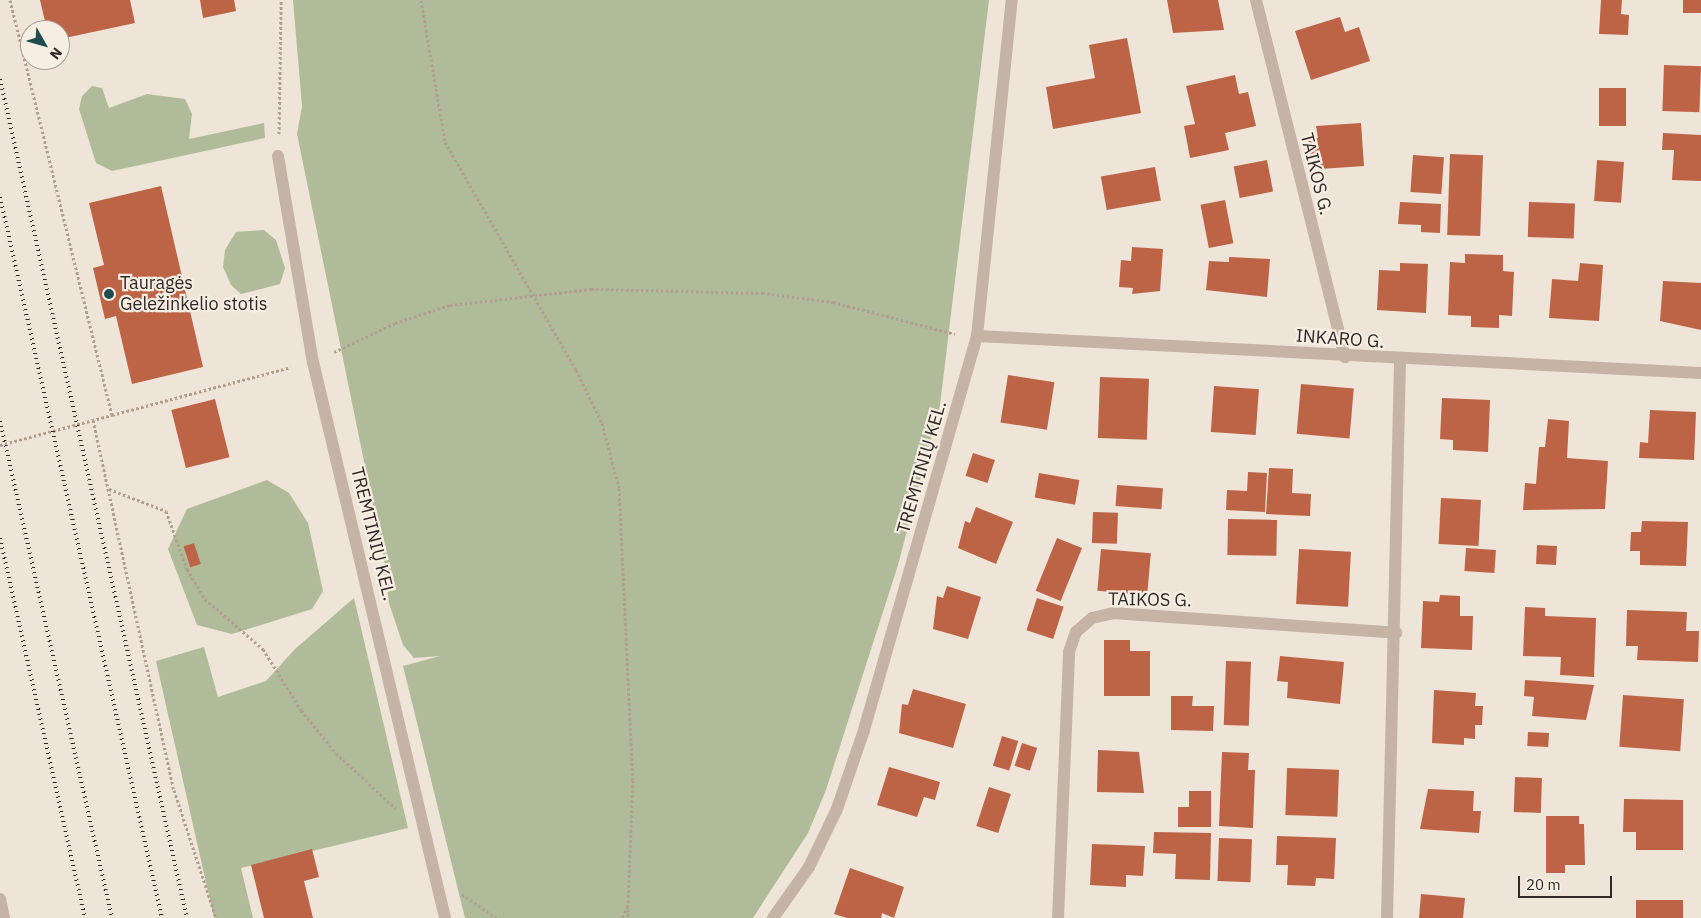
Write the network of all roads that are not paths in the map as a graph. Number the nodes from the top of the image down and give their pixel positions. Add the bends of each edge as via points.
1 (1012, 0) edge
2 (1256, 0) edge
3 (278, 156) road end
4 (977, 336) junction
5 (1345, 357) junction
6 (1400, 361) junction
7 (1701, 373) edge
8 (1396, 633) junction
9 (0, 899) edge
10 (4, 918) edge
11 (445, 918) edge
12 (773, 918) edge
13 (1058, 918) edge
14 (1387, 918) edge

1 - 4 street, TREMTINIŲ KEL.
2 - 5 street, TAIKOS G.
3 - 11 street, TREMTINIŲ KEL. via 313,362
4 - 5 street, INKARO G.
4 - 12 street, TREMTINIŲ KEL. via 867,720 837,809 809,867
5 - 6 street, INKARO G.
6 - 7 street, INKARO G.
6 - 8 street
8 - 13 street, TAIKOS G. via 1114,613 1092,618 1076,632 1069,652
8 - 14 street
9 - 10 street

